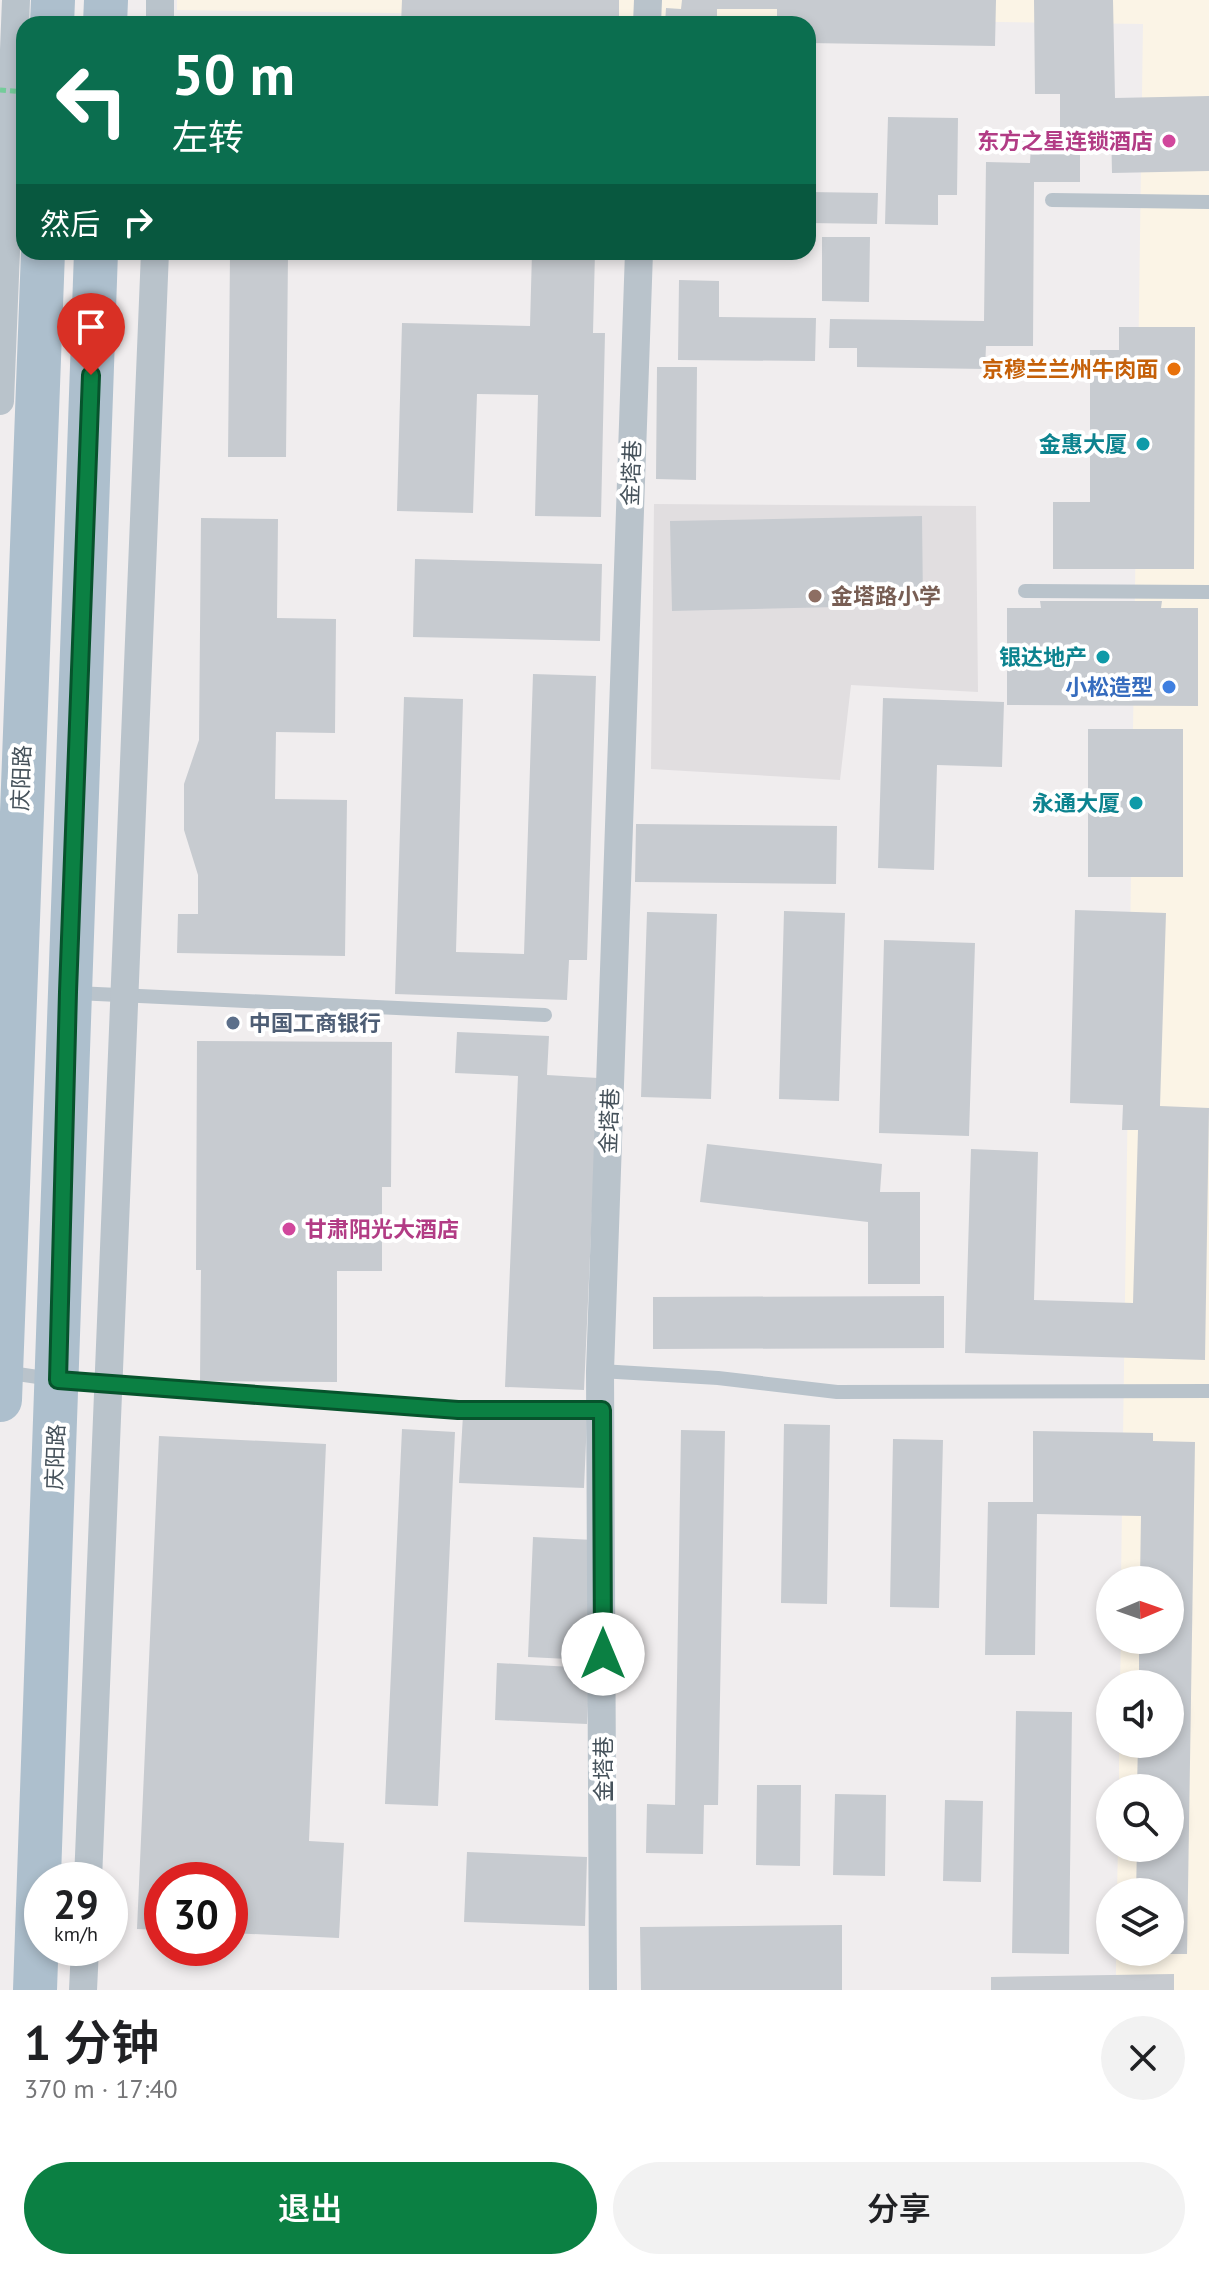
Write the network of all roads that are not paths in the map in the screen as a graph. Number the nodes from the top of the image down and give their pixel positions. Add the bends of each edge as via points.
1 (16, 0) edge
2 (1052, 200) dead end
3 (1209, 202) edge
4 (43, 260) edge
5 (96, 260) edge
6 (155, 260) edge
7 (639, 260) edge
8 (0, 401) edge
9 (1025, 591) dead end
10 (1209, 592) edge
11 (8, 942) edge
12 (68, 992) junction
13 (124, 995) junction
14 (545, 1015) dead end
15 (1, 1371) edge
16 (600, 1371) junction
17 (58, 1380) junction
18 (109, 1384) junction
19 (1209, 1391) edge
20 (0, 1400) edge
21 (602, 1410) junction
22 (89, 1862) edge
23 (84, 1966) edge
24 (35, 1990) edge
25 (83, 1990) edge
26 (603, 1990) edge

1 - 8 street
2 - 3 lane
4 - 11 main road, 庆阳路
5 - 12 main road, 庆阳路
6 - 13 street
7 - 16 street, 金塔巷
9 - 10 lane
11 - 15 main road, 庆阳路
12 - 13 lane
12 - 17 main road, 庆阳路
13 - 14 lane
13 - 18 street
15 - 17 lane
15 - 20 main road, 庆阳路
16 - 19 lane via 837,1392
16 - 21 street, 金塔巷
17 - 18 lane
17 - 24 main road, 庆阳路
18 - 21 lane via 458,1410
18 - 22 street
21 - 26 street, 金塔巷
23 - 25 street

